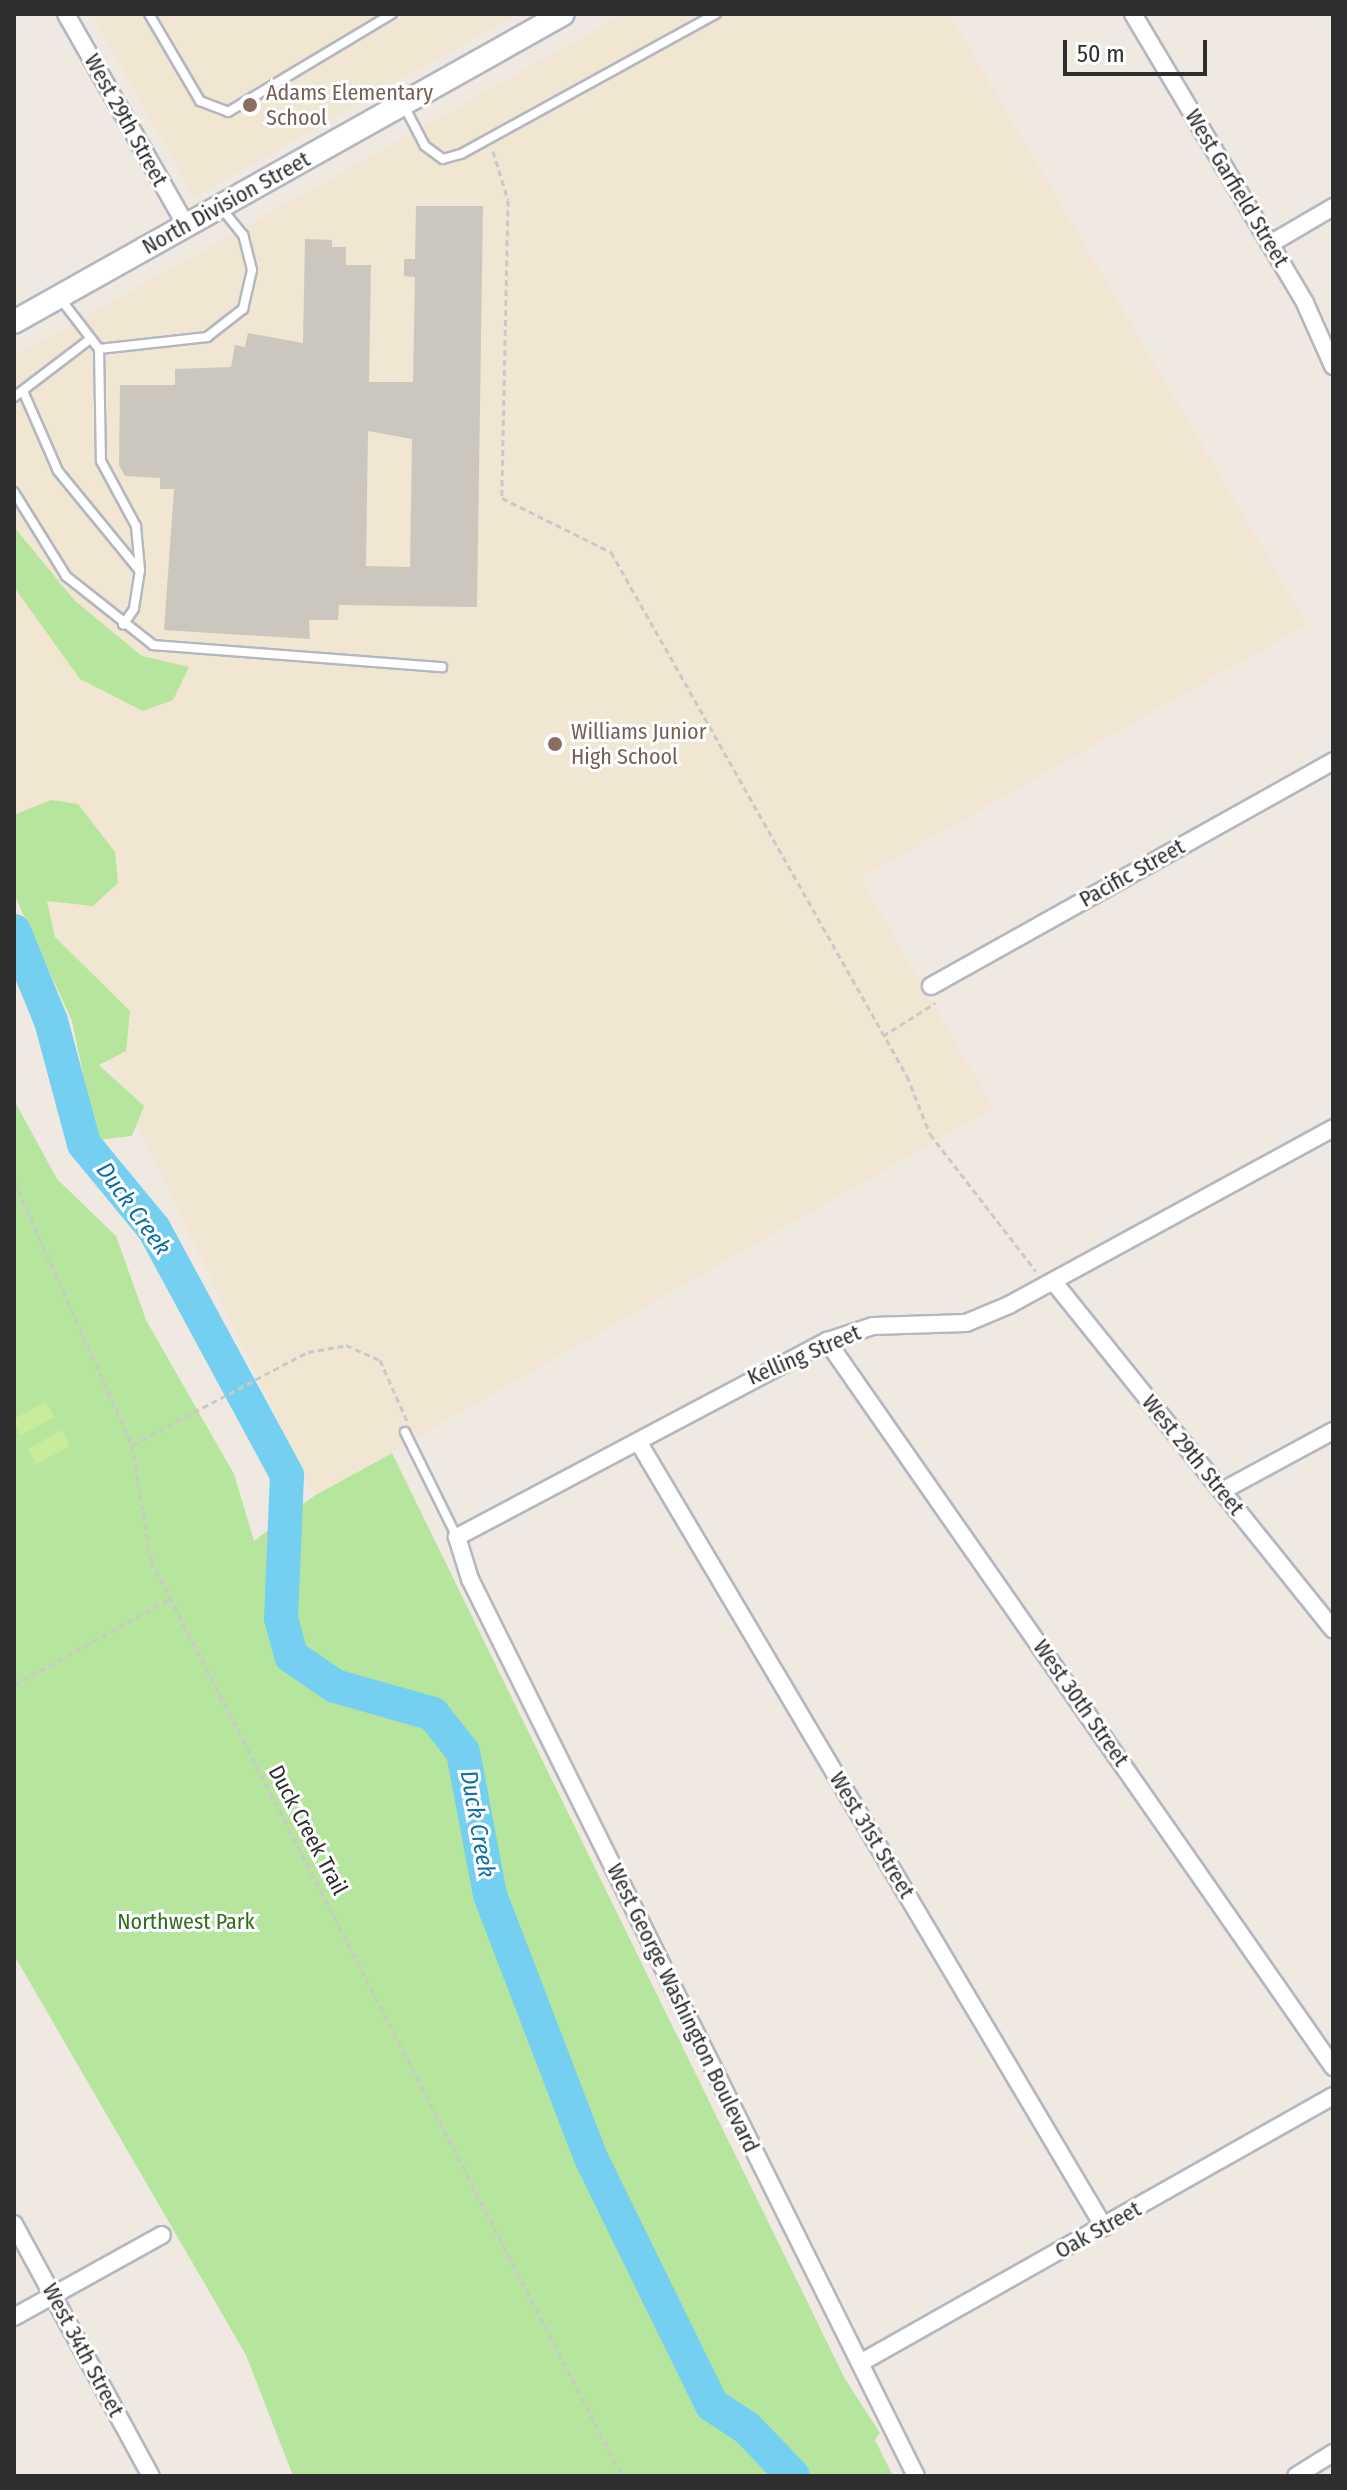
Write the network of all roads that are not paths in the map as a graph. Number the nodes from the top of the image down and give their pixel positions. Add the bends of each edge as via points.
1 (66, 14) edge
2 (149, 14) edge
3 (392, 14) edge
4 (563, 14) edge
5 (716, 14) edge
6 (1133, 14) edge
7 (402, 104) junction
8 (220, 206) junction
9 (1333, 207) edge
10 (186, 225) junction
11 (1270, 244) junction
12 (59, 297) junction
13 (14, 322) edge
14 (90, 339) junction
15 (99, 349) junction
16 (1333, 366) edge
17 (23, 391) junction
18 (14, 397) edge
19 (14, 492) edge
20 (140, 570) junction
21 (123, 625) junction
22 (442, 667) dead end
23 (1333, 761) edge
24 (931, 986) road end
25 (1333, 1128) edge
26 (1053, 1281) junction
27 (827, 1341) junction
28 (1333, 1431) edge
29 (405, 1432) road end
30 (639, 1443) junction
31 (1222, 1491) junction
32 (457, 1537) junction
33 (1333, 1629) edge
34 (1333, 2067) edge
35 (1333, 2096) edge
36 (14, 2224) edge
37 (1104, 2227) junction
38 (162, 2235) dead end
39 (55, 2295) junction
40 (14, 2317) edge
41 (862, 2362) junction
42 (1333, 2453) edge
43 (151, 2476) edge
44 (916, 2476) edge
45 (1296, 2476) edge

1 - 10 street, West 29th Street
2 - 3 lane via 200,101 228,112
4 - 7 main road, North Division Street
5 - 7 lane via 443,159 425,146
6 - 11 street, West Garfield Street
7 - 8 main road, North Division Street
8 - 10 main road, North Division Street
8 - 15 lane via 243,235 252,270 243,309 207,337
9 - 11 street
10 - 12 main road, North Division Street
11 - 16 street, West Garfield Street
12 - 13 main road, North Division Street
12 - 14 lane
14 - 15 lane
14 - 17 lane
15 - 20 lane via 101,461 136,526
17 - 18 lane
17 - 20 lane via 58,471
19 - 21 lane via 66,576
20 - 21 lane via 134,609
21 - 22 lane via 153,645
23 - 24 street, Pacific Street
25 - 26 street, Kelling Street
26 - 27 street, Kelling Street via 966,1323 873,1326
26 - 31 street, West 29th Street
27 - 30 street, Kelling Street via 754,1374
27 - 34 street, West 30th Street
28 - 31 street
29 - 32 lane
30 - 32 street, Kelling Street
30 - 37 street, West 31st Street
31 - 33 street, West 29th Street
32 - 41 street, West George Washington Boulevard via 470,1579
35 - 37 street, Oak Street
36 - 39 street, West 34th Street
37 - 41 street, Oak Street
38 - 39 street
39 - 40 street
39 - 43 street, West 34th Street
41 - 44 street, West George Washington Boulevard
42 - 45 street

